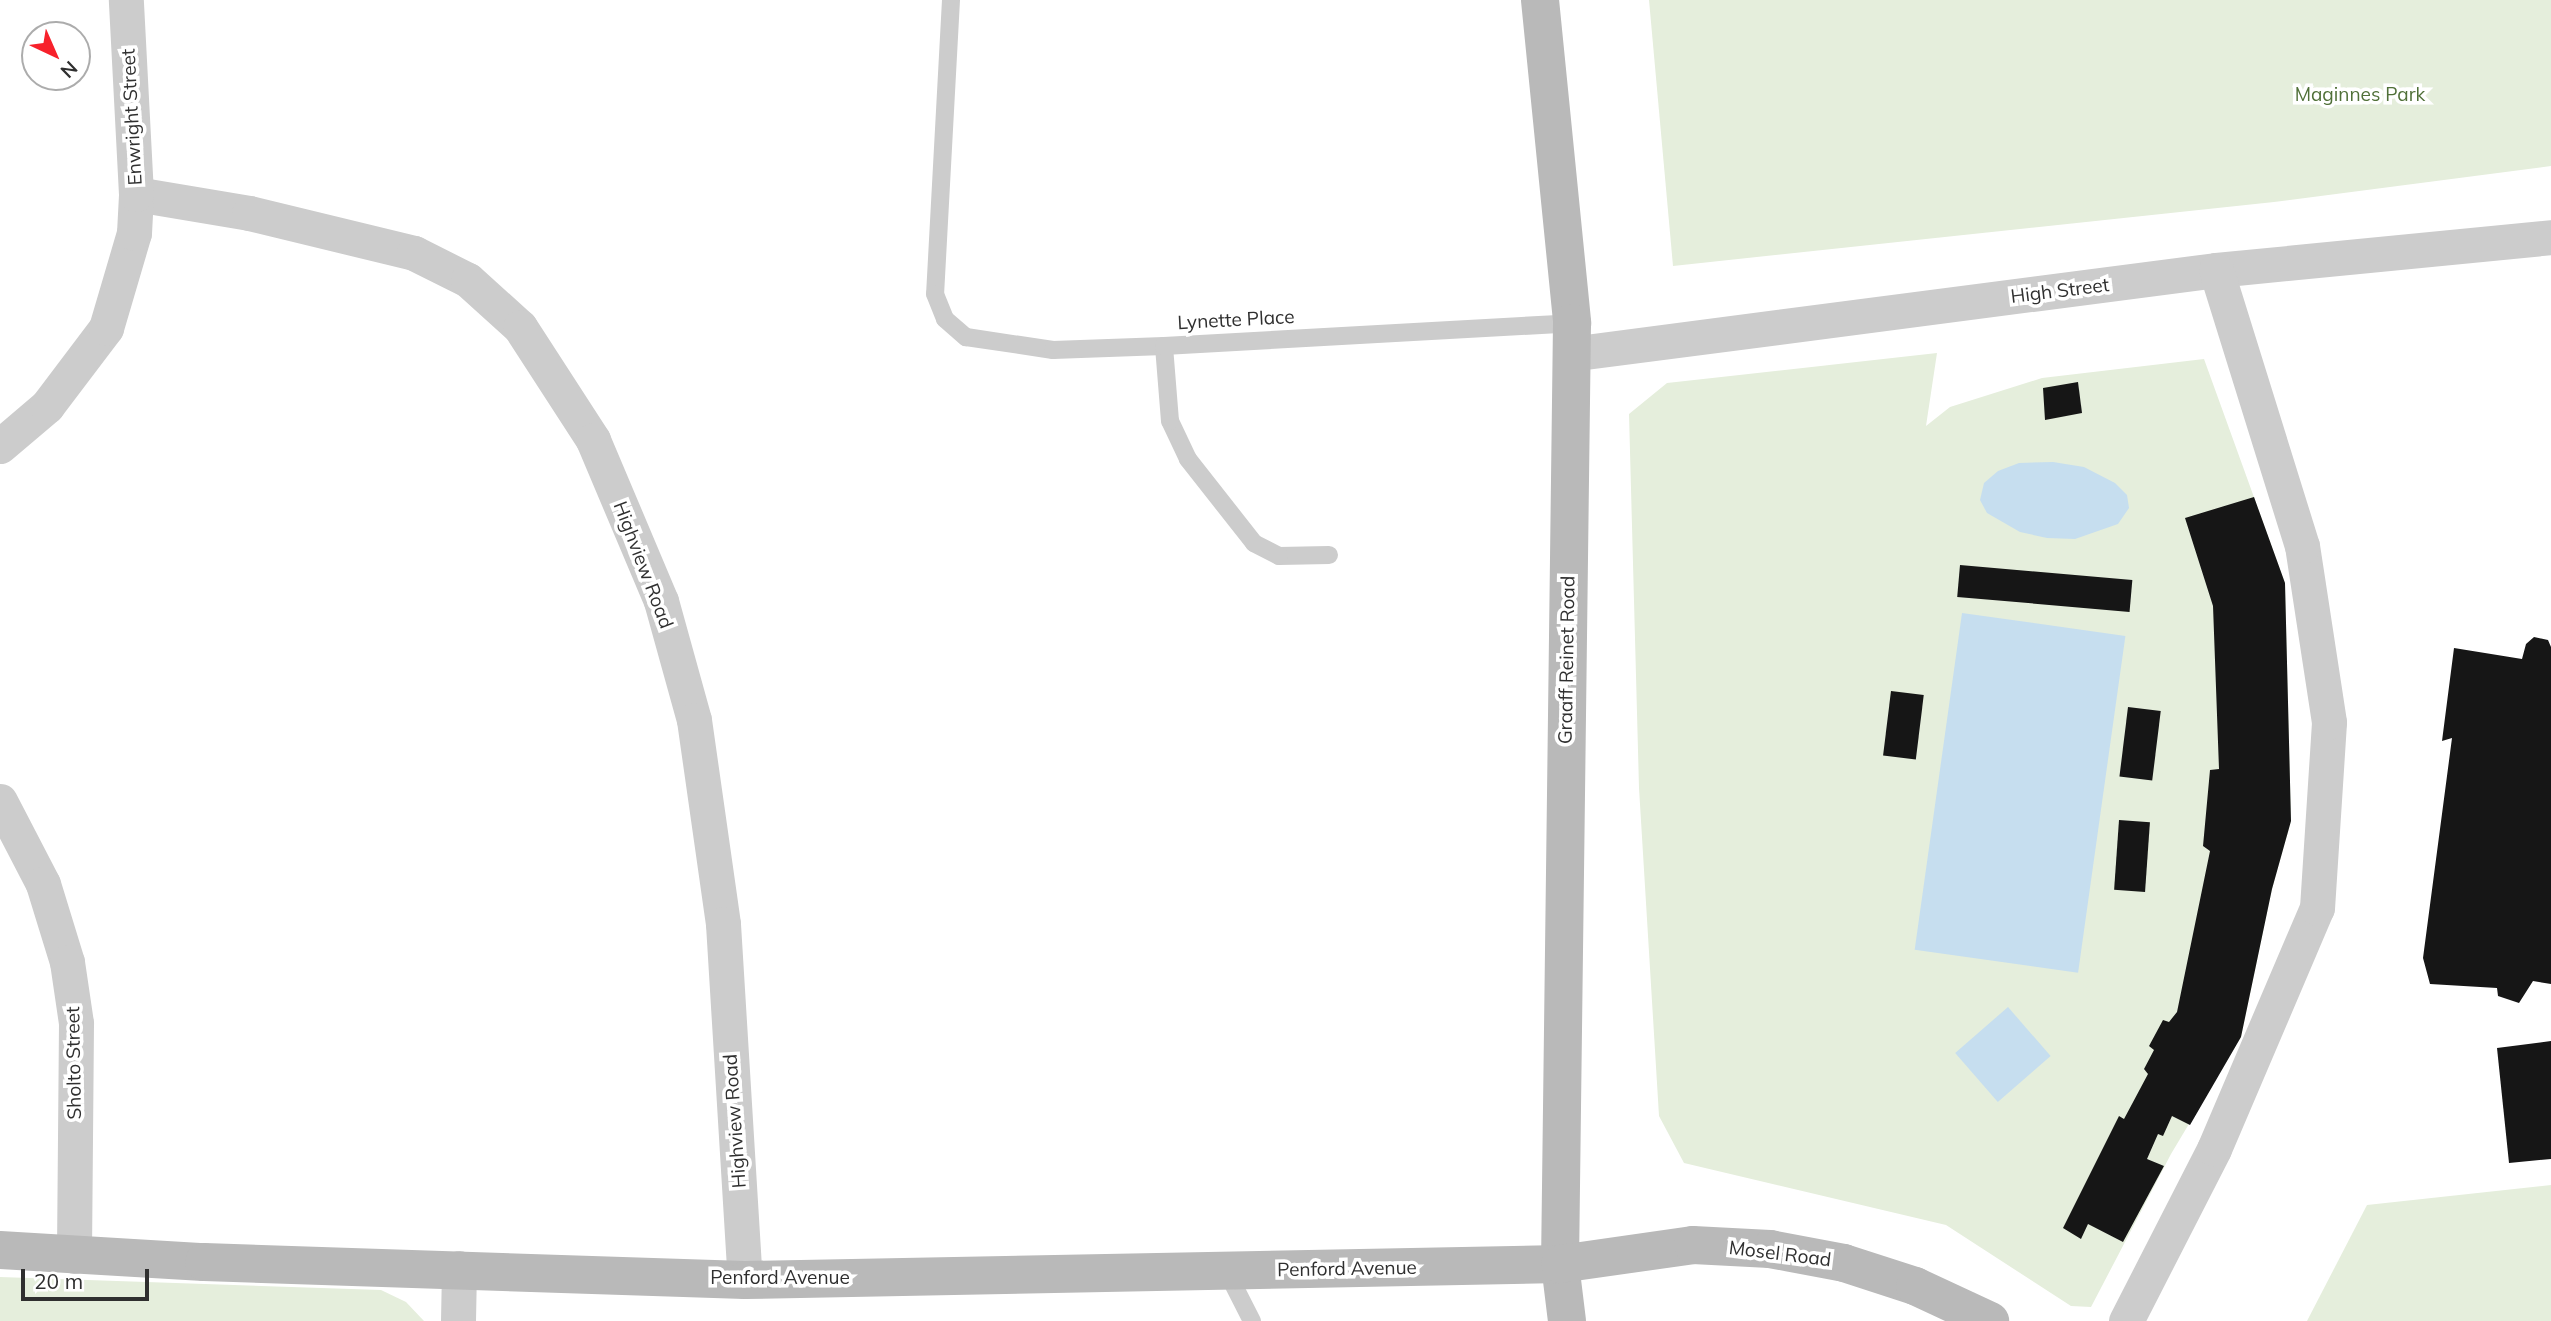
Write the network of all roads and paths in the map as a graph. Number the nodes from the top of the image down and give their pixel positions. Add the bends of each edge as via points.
1 (126, 0) edge
2 (951, 0) edge
3 (1540, 0) edge
4 (136, 194) junction
5 (2551, 237) edge
6 (2216, 270) junction
7 (1571, 338) junction
8 (1164, 346) junction
9 (0, 446) edge
10 (1329, 555) dead end
11 (0, 801) edge
12 (0, 1250) edge
13 (74, 1256) junction
14 (1560, 1264) junction
15 (459, 1268) junction
16 (1227, 1272) junction
17 (746, 1280) junction
18 (458, 1321) edge
19 (1252, 1321) edge
20 (1567, 1321) edge
21 (1990, 1321) edge
22 (2126, 1321) edge

1 - 4 street, Enwright Street
2 - 8 lane via 935,294 945,319 966,337 1053,350
3 - 7 street, Graaff Reinet Road
4 - 9 street, Enwright Street via 134,233 106,328 47,406
4 - 17 street, Highview Road via 249,213 414,253 468,280 520,327 593,440 661,601 694,720 723,924
5 - 6 street, High Street
6 - 7 street, High Street
6 - 22 street via 2302,545 2329,722 2317,908 2214,1149
7 - 8 lane, Lynette Place
7 - 14 street, Graaff Reinet Road
8 - 10 lane, Lynette Place via 1170,421 1188,459 1254,543 1279,556
11 - 13 street, Sholto Street via 43,884 67,962 76,1023
12 - 13 street, Penford Avenue
13 - 15 street, Penford Avenue
14 - 16 street, Penford Avenue
14 - 20 street, Graaff Reinet Road
14 - 21 street, Mosel Road via 1662,1248 1770,1249 1843,1262 1915,1286
15 - 17 street, Penford Avenue
15 - 18 street
16 - 17 street, Penford Avenue
16 - 19 lane

